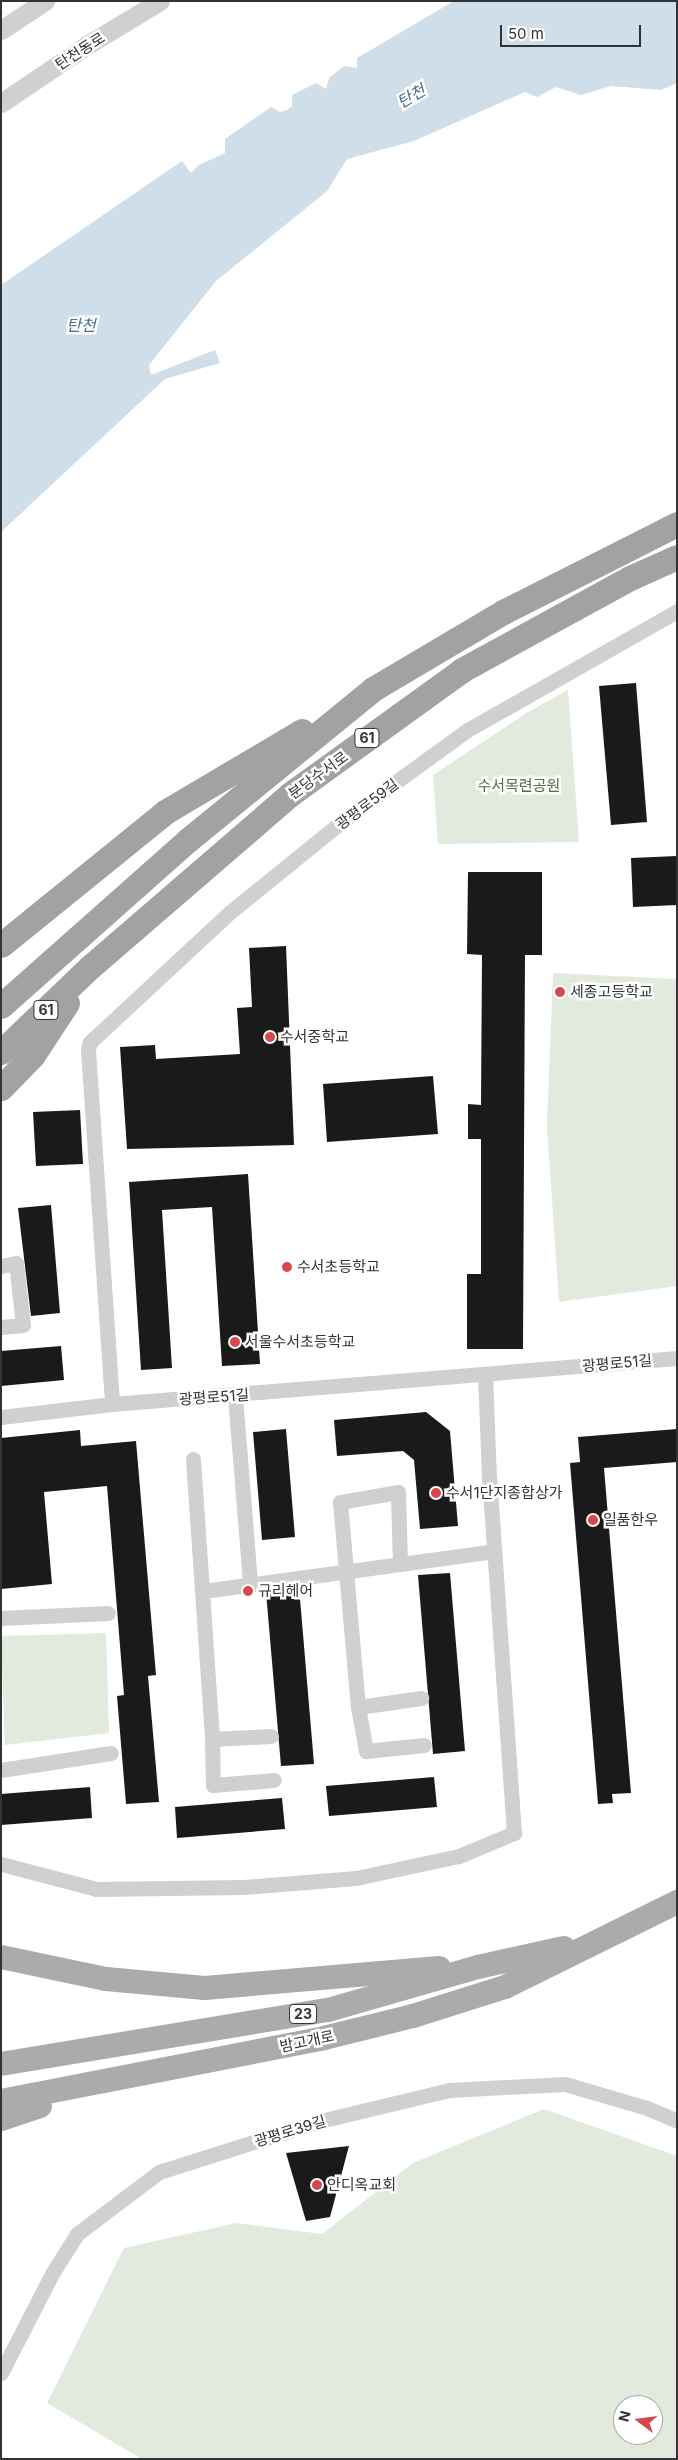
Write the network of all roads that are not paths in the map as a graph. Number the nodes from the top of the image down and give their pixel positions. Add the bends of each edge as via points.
1 (45, 1) edge
2 (160, 1) edge
3 (1, 30) edge
4 (1, 103) edge
5 (677, 524) edge
6 (677, 557) edge
7 (677, 611) edge
8 (372, 689) junction
9 (3, 943) edge
10 (90, 967) junction
11 (1, 1006) edge
12 (1, 1052) edge
13 (1, 1088) edge
14 (1, 1266) edge
15 (1, 1327) edge
16 (677, 1358) edge
17 (485, 1374) junction
18 (235, 1396) junction
19 (112, 1404) junction
20 (1, 1417) edge
21 (193, 1459) dead end
22 (494, 1551) junction
23 (400, 1564) junction
24 (346, 1571) junction
25 (250, 1584) junction
26 (204, 1591) junction
27 (108, 1614) dead end
28 (1, 1618) edge
29 (421, 1698) dead end
30 (358, 1707) junction
31 (271, 1736) dead end
32 (212, 1739) junction
33 (424, 1745) dead end
34 (111, 1754) dead end
35 (1, 1770) edge
36 (274, 1780) dead end
37 (1, 1864) edge
38 (677, 1902) edge
39 (600, 1941) junction
40 (1, 1957) edge
41 (478, 1967) junction
42 (1, 2064) edge
43 (126, 2076) junction
44 (1, 2101) edge
45 (1, 2119) edge
46 (677, 2121) edge
47 (1, 2373) edge

1 - 3 street
2 - 4 street, 탄천동로
5 - 8 highway, 분당수서로 / 61 via 505,611
6 - 10 highway, 분당수서로 / 61 via 630,578 462,670 289,795
7 - 19 street, 광평로59길 via 466,730 345,819 229,913 90,1042
8 - 9 highway via 165,812
8 - 11 highway, 분당수서로 / 61 via 188,840
10 - 12 highway, 분당수서로 / 61
10 - 13 highway via 33,1055
14 - 15 street via 16,1263 23,1325
16 - 17 street, 광평로51길
17 - 18 street, 광평로51길
17 - 22 street
18 - 19 street, 광평로51길
18 - 25 street
19 - 20 street, 광평로51길
21 - 26 street
22 - 23 street
22 - 37 street via 514,1833 459,1856 356,1878 243,1887 96,1888
23 - 24 street
23 - 24 street via 398,1492 340,1502
24 - 25 street
24 - 30 street
25 - 26 street
26 - 32 street
27 - 28 street
29 - 30 street
30 - 33 street via 366,1751
31 - 32 street
32 - 36 street via 213,1785
34 - 35 street
38 - 39 main road, 밤고개로 / 23
39 - 41 main road, 밤고개로 / 23
39 - 43 main road, 밤고개로 / 23 via 505,1987 413,2016 324,2038
40 - 41 main road via 106,1980 205,1988 393,1970
41 - 42 main road, 밤고개로 / 23 via 328,2010
43 - 44 main road, 밤고개로
43 - 45 main road, 23
46 - 47 street, 광평로39길 via 647,2108 565,2084 449,2090 320,2121 159,2172 77,2234 52,2272

